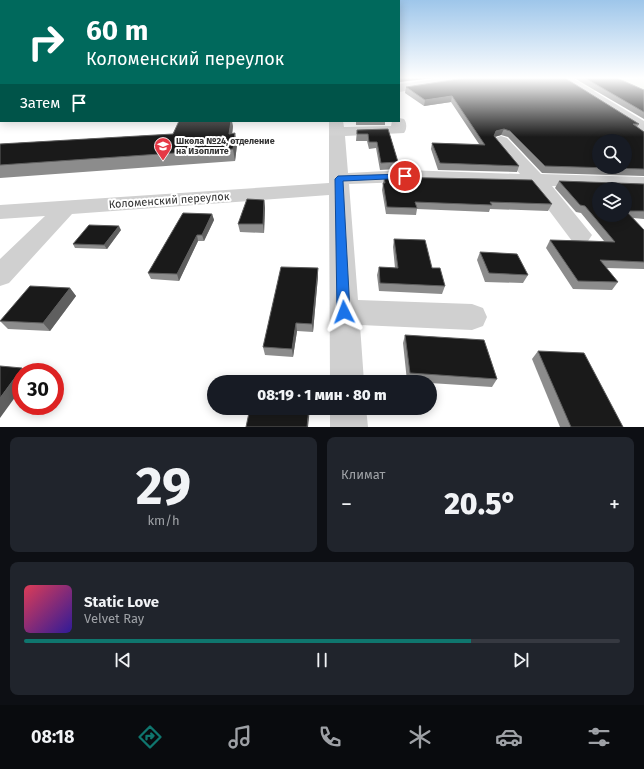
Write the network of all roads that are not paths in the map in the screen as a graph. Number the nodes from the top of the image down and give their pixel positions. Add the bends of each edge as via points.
1 (597, 98) edge
2 (399, 122) dead end
3 (336, 126) edge
4 (644, 127) edge
5 (501, 141) dead end
6 (537, 181) junction
7 (338, 183) junction
8 (644, 183) edge
9 (66, 207) junction
10 (0, 212) edge
11 (580, 235) dead end
12 (0, 276) edge
13 (344, 312) junction
14 (472, 317) dead end
15 (347, 375) edge
16 (348, 415) edge
17 (349, 427) edge

1 - 4 street
2 - 3 street via 398,130
3 - 7 street
5 - 6 street
6 - 7 street, Коломенский переулок via 405,176
6 - 8 street, Коломенский переулок
6 - 11 street
7 - 9 street, Коломенский переулок
7 - 13 street
9 - 10 street, Коломенский переулок
9 - 12 street
13 - 14 street
13 - 15 street
16 - 17 street

